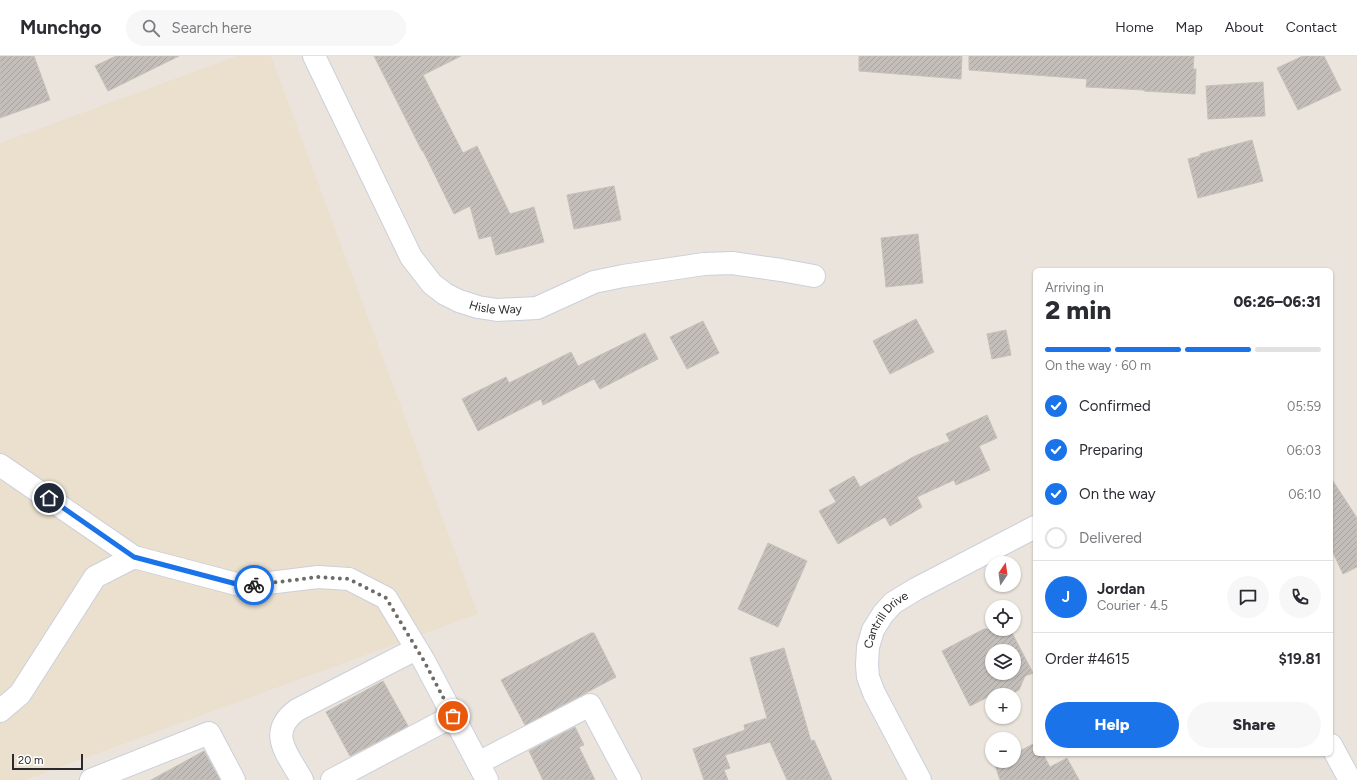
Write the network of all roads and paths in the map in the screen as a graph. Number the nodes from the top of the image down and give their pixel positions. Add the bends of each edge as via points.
1 (314, 56) edge
2 (814, 276) dead end
3 (0, 465) edge
4 (1033, 528) edge
5 (134, 557) junction
6 (420, 655) junction
7 (0, 711) edge
8 (453, 716) junction
9 (1333, 749) edge
10 (483, 772) edge
11 (91, 780) edge
12 (234, 780) edge
13 (302, 780) edge
14 (332, 780) edge
15 (630, 780) edge
16 (920, 780) edge
17 (1350, 780) edge

1 - 2 street, Hisle Way via 411,257 432,284 458,301 497,310 537,308 594,282 704,264 732,263
3 - 5 street
4 - 16 street, Cantrill Drive via 916,588 893,603 873,630 868,647 868,677
5 - 6 street via 244,586 318,577 349,579 386,598
5 - 7 street via 96,577 20,694
6 - 8 street
6 - 13 street via 289,715 281,732 281,741
8 - 10 street
8 - 14 street
9 - 17 street
10 - 15 street via 590,705
11 - 12 street via 209,733

